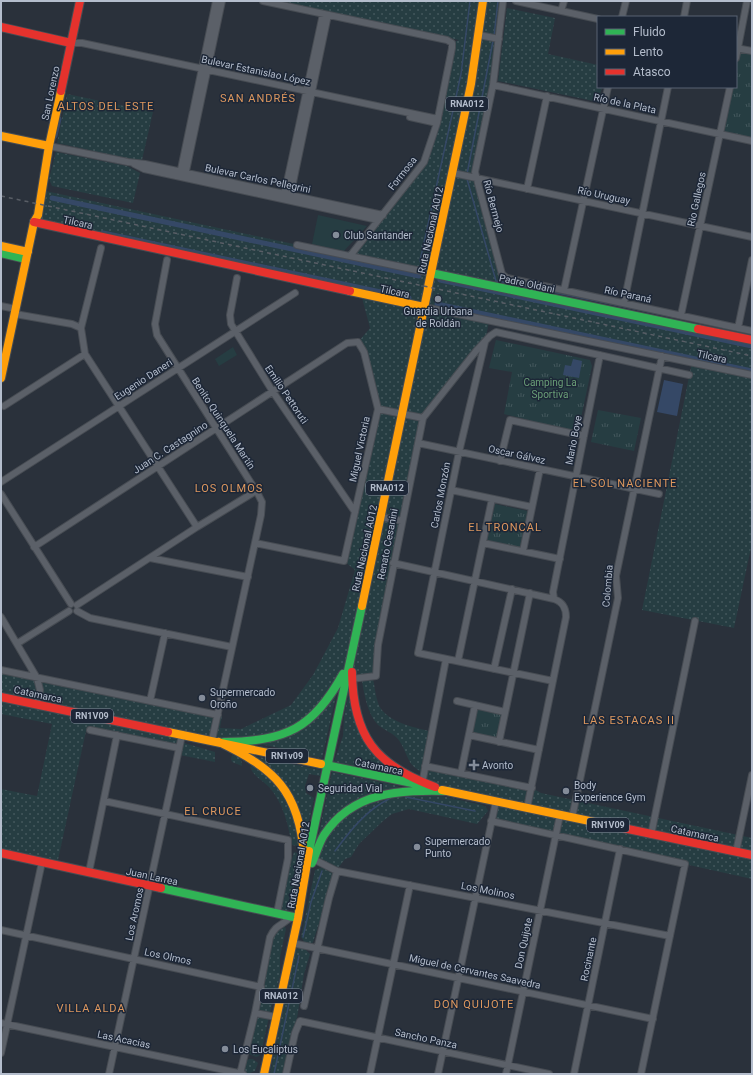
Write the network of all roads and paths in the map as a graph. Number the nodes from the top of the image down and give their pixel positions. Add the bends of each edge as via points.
1 (80, 1) edge
2 (216, 1) edge
3 (222, 1) edge
4 (263, 1) edge
5 (483, 1) edge
6 (503, 1) edge
7 (516, 1) edge
8 (564, 1) edge
9 (626, 1) edge
10 (687, 1) edge
11 (747, 1) edge
12 (562, 11) junction
13 (326, 14) junction
14 (622, 16) edge
15 (684, 16) edge
16 (597, 18) edge
17 (1, 27) edge
18 (479, 35) junction
19 (499, 39) junction
20 (71, 43) junction
21 (737, 48) edge
22 (752, 51) edge
23 (204, 71) junction
24 (493, 85) junction
25 (608, 88) edge
26 (668, 88) edge
27 (730, 88) edge
28 (309, 93) junction
29 (547, 96) junction
30 (603, 109) junction
31 (437, 121) junction
32 (660, 121) junction
33 (720, 134) junction
34 (1, 136) edge
35 (752, 141) edge
36 (49, 146) junction
37 (453, 173) junction
38 (182, 174) junction
39 (476, 178) junction
40 (527, 189) junction
41 (287, 197) junction
42 (584, 201) junction
43 (642, 214) junction
44 (383, 215) junction
45 (378, 220) junction
46 (34, 222) junction
47 (700, 226) junction
48 (752, 237) edge
49 (297, 245) dead end
50 (1, 246) edge
51 (101, 248) dead end
52 (1, 253) edge
53 (27, 255) junction
54 (350, 256) junction
55 (167, 260) dead end
56 (752, 260) edge
57 (431, 273) junction
58 (502, 274) joint
59 (237, 278) dead end
60 (512, 280) junction
61 (512, 290) junction
62 (564, 290) junction
63 (295, 293) dead end
64 (624, 303) junction
65 (1, 306) edge
66 (424, 307) junction
67 (15, 311) junction
68 (681, 315) junction
69 (81, 328) junction
70 (738, 328) junction
71 (529, 329) junction
72 (752, 331) edge
73 (235, 332) junction
74 (527, 339) junction
75 (752, 340) edge
76 (358, 342) joint
77 (485, 342) junction
78 (85, 354) junction
79 (600, 355) junction
80 (662, 356) junction
81 (3, 359) edge
82 (178, 368) junction
83 (659, 368) junction
84 (689, 375) dead end
85 (752, 375) edge
86 (1, 378) edge
87 (273, 392) junction
88 (4, 406) dead end
89 (119, 406) junction
90 (378, 409) junction
91 (403, 414) junction
92 (423, 418) junction
93 (216, 428) junction
94 (584, 436) junction
95 (418, 443) junction
96 (459, 452) junction
97 (500, 461) junction
98 (158, 467) junction
99 (540, 469) junction
100 (576, 477) junction
101 (1, 482) edge
102 (634, 489) junction
103 (451, 490) junction
104 (256, 491) junction
105 (1, 494) edge
106 (659, 494) dead end
107 (492, 499) junction
108 (532, 507) junction
109 (355, 512) junction
110 (381, 517) junction
111 (402, 520) junction
112 (197, 527) junction
113 (255, 543) junction
114 (483, 543) junction
115 (34, 547) junction
116 (523, 551) junction
117 (150, 558) junction
118 (560, 559) junction
119 (393, 563) junction
120 (434, 572) junction
121 (248, 577) junction
122 (475, 581) junction
123 (512, 589) junction
124 (530, 594) junction
125 (554, 599) junction
126 (75, 607) junction
127 (1, 617) edge
128 (695, 621) dead end
129 (165, 633) junction
130 (18, 643) junction
131 (232, 647) junction
132 (352, 655) junction
133 (446, 659) junction
134 (458, 661) junction
135 (494, 669) junction
136 (1, 670) edge
137 (513, 673) junction
138 (37, 678) junction
139 (346, 680) junction
140 (553, 681) junction
141 (1, 697) edge
142 (150, 701) junction
143 (457, 701) dead end
144 (37, 704) junction
145 (475, 705) junction
146 (505, 712) junction
147 (218, 715) junction
148 (148, 728) junction
149 (90, 730) dead end
150 (117, 735) junction
151 (182, 735) junction
152 (469, 735) junction
153 (145, 741) junction
154 (216, 741) junction
155 (499, 742) junction
156 (246, 747) joint
157 (179, 748) junction
158 (539, 750) junction
159 (328, 765) junction
160 (425, 766) junction
161 (461, 773) junction
162 (752, 775) edge
163 (422, 784) junction
164 (532, 788) junction
165 (448, 791) junction
166 (104, 801) junction
167 (496, 801) junction
168 (528, 808) junction
169 (165, 814) junction
170 (560, 815) junction
171 (572, 818) junction
172 (491, 820) junction
173 (556, 835) junction
174 (651, 835) junction
175 (620, 849) junction
176 (289, 850) junction
177 (736, 852) junction
178 (1, 853) edge
179 (752, 855) edge
180 (308, 856) junction
181 (42, 862) junction
182 (337, 871) junction
183 (89, 872) junction
184 (150, 885) junction
185 (410, 885) junction
186 (475, 898) junction
187 (540, 911) junction
188 (277, 913) junction
189 (295, 917) junction
190 (605, 923) junction
191 (1, 930) edge
192 (26, 936) junction
193 (670, 936) junction
194 (292, 943) junction
195 (318, 948) junction
196 (135, 959) junction
197 (393, 964) junction
198 (458, 978) junction
199 (261, 987) junction
200 (523, 991) junction
201 (588, 1005) junction
202 (304, 1006) dead end
203 (255, 1013) junction
204 (276, 1017) junction
205 (653, 1018) junction
206 (4, 1023) edge
207 (378, 1038) junction
208 (115, 1047) junction
209 (443, 1052) junction
210 (1, 1053) edge
211 (508, 1065) junction
212 (109, 1074) edge
213 (241, 1074) edge
214 (264, 1074) edge
215 (286, 1074) edge
216 (370, 1074) edge
217 (438, 1074) edge
218 (506, 1074) edge
219 (549, 1074) edge
220 (574, 1074) edge
221 (642, 1074) edge

1 - 20 main road, San Lorenzo
2 - 23 street
3 - 23 street
4 - 13 street
5 - 18 main road, Ruta Nacional A012 / RNA012
6 - 19 street, Río Bermejo
7 - 12 street
8 - 12 street
9 - 14 street
10 - 15 street
11 - 21 street
12 - 16 street
13 - 28 street
13 - 31 street, Formosa via 452,43
17 - 20 main road, Bulevar Estanislao López
18 - 19 street
18 - 37 main road, Ruta Nacional A012 / RNA012
19 - 24 street, Río Bermejo
20 - 23 street, Bulevar Estanislao López
20 - 36 main road, San Lorenzo
21 - 22 street
23 - 28 street, Bulevar Estanislao López
23 - 38 street
24 - 29 street, Río de la Plata
24 - 39 street, Río Bermejo via 475,172
25 - 30 street
26 - 32 street
27 - 33 street, Rio Gallegos
28 - 31 street, Bulevar Estanislao López
28 - 41 street
29 - 30 street, Río de la Plata
29 - 40 street
30 - 32 street, Río de la Plata
30 - 42 street
31 - 44 street, Formosa via 424,162
32 - 33 street, Río de la Plata
32 - 43 street
33 - 35 street, Río de la Plata
33 - 47 street, Rio Gallegos
34 - 36 main road, Bulevar Carlos Pellegrini
36 - 38 street, Bulevar Carlos Pellegrini
36 - 46 main road, San Lorenzo via 38,204 33,214
37 - 39 street, Río Uruguay
37 - 57 main road, Ruta Nacional A012 / RNA012
38 - 41 street, Bulevar Carlos Pellegrini
39 - 40 street, Río Uruguay
39 - 58 street, Río Bermejo
40 - 42 street, Río Uruguay
41 - 44 street, Bulevar Carlos Pellegrini
41 - 45 street, Bulevar Carlos Pellegrini
42 - 43 street, Río Uruguay
42 - 62 street
43 - 47 street, Río Uruguay
43 - 64 street
44 - 45 street, Formosa
45 - 54 street, Formosa
46 - 53 main road
46 - 66 main road, Tilcara
47 - 48 street, Río Uruguay
47 - 68 street, Rio Gallegos
49 - 54 street, Padre Oldani
50 - 53 main road
51 - 69 street
52 - 53 main road
53 - 67 main road
54 - 57 street, Padre Oldani
55 - 82 street, Benito Quinquela Martín via 155,328
56 - 70 street
57 - 61 main road, Padre Oldani
57 - 66 main road, Ruta Nacional A012 / RNA012
58 - 60 street, Río Paraná
59 - 73 street, Emilio Pettoruti via 230,316
60 - 61 street
60 - 62 street, Río Paraná
61 - 75 main road, Padre Oldani
62 - 64 street, Río Paraná
63 - 73 street, Eugenio Daneri
64 - 68 street, Río Paraná
65 - 67 street
66 - 71 street, Tilcara
66 - 91 main road, Ruta Nacional A012 / RNA012
67 - 69 street
67 - 81 main road
68 - 70 street, Río Paraná
69 - 78 street
70 - 72 street, Río Paraná
71 - 74 street
71 - 80 street, Tilcara
73 - 82 street, Eugenio Daneri
73 - 87 street, Emilio Pettoruti
74 - 77 street, Renato Cesanini via 496,332
74 - 79 street
76 - 87 street, Juan C. Castagnino via 347,343
76 - 90 street, Miguel Victoria via 364,352
77 - 92 street, Renato Cesanini
77 - 96 street, Carlos Monzón
78 - 88 street
78 - 89 street
79 - 83 street
79 - 94 street, Mario Boye
80 - 83 street, Colombia
80 - 85 street, Tilcara
81 - 86 main road
82 - 89 street, Eugenio Daneri
82 - 93 street, Benito Quinquela Martín
83 - 84 street
83 - 102 street, Colombia
87 - 93 street, Juan C. Castagnino
87 - 109 street, Emilio Pettoruti
89 - 98 street
89 - 101 street, Eugenio Daneri
90 - 91 street
90 - 109 street, Miguel Victoria
91 - 92 street
91 - 110 main road, Ruta Nacional A012 / RNA012
92 - 95 street, Renato Cesanini
93 - 98 street, Juan C. Castagnino
93 - 104 street, Benito Quinquela Martín
94 - 97 street via 510,420
94 - 100 street, Mario Boye
95 - 96 street, Oscar Gálvez
95 - 111 street, Renato Cesanini
96 - 97 street, Oscar Gálvez
96 - 103 street, Carlos Monzón
97 - 99 street, Oscar Gálvez
98 - 112 street
98 - 115 street, Juan C. Castagnino
99 - 100 street, Oscar Gálvez
99 - 108 street
100 - 102 street, Oscar Gálvez
100 - 118 street, Mario Boye
102 - 106 street, Oscar Gálvez
102 - 171 street, Colombia via 616,576 618,598
103 - 107 street
103 - 120 street, Carlos Monzón
104 - 112 street
104 - 113 street, Benito Quinquela Martín via 262,507
105 - 115 street
107 - 108 street
107 - 114 street
108 - 116 street
109 - 113 street, Miguel Victoria via 344,562
110 - 111 street
110 - 132 main road, Ruta Nacional A012 / RNA012
111 - 119 street, Renato Cesanini
112 - 117 street
113 - 121 street, Benito Quinquela Martín
114 - 116 street
114 - 122 street
115 - 126 street
116 - 118 street
117 - 121 street
117 - 126 street
118 - 125 street, Mario Boye via 553,592
119 - 120 street
119 - 139 street, Renato Cesanini via 378,645 376,676
120 - 122 street
120 - 133 street, Carlos Monzón via 418,653
121 - 131 street, Benito Quinquela Martín
122 - 123 street
122 - 134 street
123 - 124 street
123 - 135 street
124 - 125 street
124 - 137 street
125 - 140 street via 562,603 566,617
126 - 129 street via 90,618
126 - 130 street via 68,608 69,611
127 - 130 street
128 - 174 street
129 - 131 street
129 - 142 street
130 - 138 street
131 - 147 street, Benito Quinquela Martín
132 - 139 main road
132 - 139 main road
133 - 134 street
133 - 160 street
134 - 135 street
135 - 137 street
136 - 138 street
137 - 140 street
137 - 146 street
138 - 142 street
138 - 144 street via 40,690
139 - 154 main road via 319,712 293,730 266,740
139 - 159 main road, Ruta Nacional A012 / RNA012
139 - 163 main road via 355,712 365,734 387,762
140 - 158 street
141 - 144 main road, Catamarca / RN1V09
142 - 147 street
143 - 145 street
144 - 148 main road, Catamarca / RN1V09
145 - 146 street
145 - 152 street
146 - 155 street
147 - 154 street, Benito Quinquela Martín
148 - 151 main road, Catamarca / RN1V09
148 - 153 street
149 - 150 street
150 - 153 street
150 - 166 street
151 - 154 main road, Catamarca / RN1V09
151 - 157 street, Los Aromos
152 - 155 street
152 - 161 street
153 - 157 street
154 - 156 main road, Catamarca / RN1V09
154 - 180 main road via 262,764 284,785 298,812
155 - 158 street
156 - 159 main road, Catamarca / RN1v09
157 - 169 street, Los Aromos
158 - 164 street
159 - 163 main road, Catamarca
159 - 180 main road, Ruta Nacional A012 / RNA012
160 - 161 street
160 - 163 street
161 - 164 street
162 - 177 street
163 - 165 main road
164 - 168 street
165 - 167 main road, Catamarca / RN1V09
165 - 180 main road via 394,792 359,802 334,822
166 - 169 street
166 - 183 street
167 - 168 main road, Catamarca / RN1V09
167 - 172 street
168 - 170 main road, Catamarca / RN1V09
169 - 176 street via 288,840
169 - 184 street, Los Aromos
170 - 171 main road, Catamarca / RN1V09
170 - 173 street, Don Quijote
171 - 174 main road, Catamarca / RN1V09
172 - 173 street
172 - 186 street
173 - 175 street
173 - 187 street, Don Quijote
174 - 177 main road, Catamarca / RN1V09
175 - 190 street, Rocinante
175 - 193 street via 685,864
176 - 180 street
176 - 188 street
177 - 179 main road, Catamarca / RN1V09
178 - 181 main road, Juan Larrea
180 - 182 street, Los Molinos
180 - 189 main road, Ruta Nacional A012 / RNA012
181 - 183 main road, Juan Larrea
181 - 192 street
182 - 185 street, Los Molinos
182 - 195 street
183 - 184 main road, Juan Larrea
184 - 188 main road, Juan Larrea
184 - 196 street, Los Aromos
185 - 186 street, Los Molinos
185 - 197 street
186 - 187 street, Los Molinos
186 - 198 street
187 - 190 street, Los Molinos
187 - 200 street, Don Quijote
188 - 189 main road, Juan Larrea
189 - 194 main road, Ruta Nacional A012 / RNA012
189 - 199 street via 275,927 270,937
190 - 193 street, Los Molinos
190 - 201 street, Rocinante
191 - 192 street, Los Olmos
192 - 196 street, Los Olmos
192 - 206 street
193 - 205 street
194 - 195 street, Miguel de Cervantes Saavedra
194 - 204 main road, Ruta Nacional A012 / RNA012
195 - 197 street, Miguel de Cervantes Saavedra
195 - 202 street
196 - 199 street, Los Olmos
196 - 208 street, Los Aromos
197 - 198 street, Miguel de Cervantes Saavedra
197 - 207 street
198 - 200 street, Miguel de Cervantes Saavedra
198 - 209 street
199 - 203 street
200 - 201 street, Miguel de Cervantes Saavedra
200 - 211 street, Don Quijote
201 - 205 street, Miguel de Cervantes Saavedra
201 - 220 street, Rocinante
203 - 204 street
203 - 213 street
204 - 214 main road, Ruta Nacional A012 / RNA012
205 - 221 street
206 - 208 street, Las Acacias
206 - 210 street
207 - 209 street, Sancho Panza
207 - 215 street, Sancho Panza via 300,1021
207 - 216 street
208 - 212 street, Los Aromos
208 - 213 street, Las Acacias
209 - 211 street, Sancho Panza
209 - 217 street
211 - 218 street, Don Quijote
211 - 219 street, Sancho Panza

